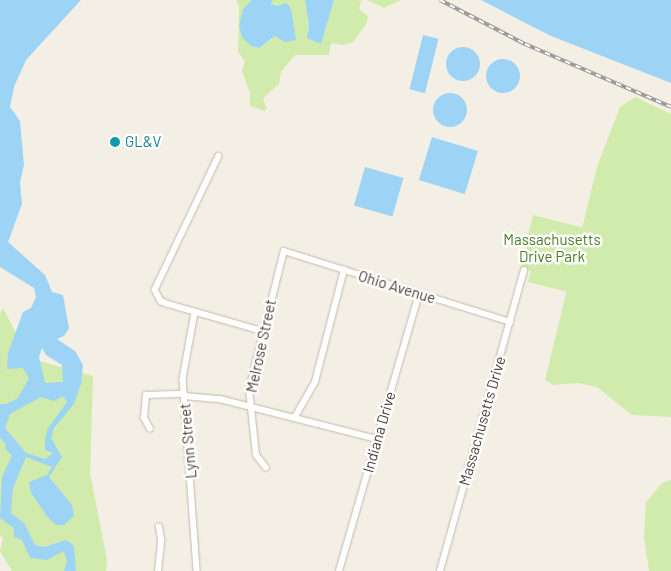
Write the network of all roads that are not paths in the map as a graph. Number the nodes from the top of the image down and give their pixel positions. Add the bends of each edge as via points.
1 (219, 156) dead end
2 (284, 252) joint
3 (344, 270) junction
4 (524, 271) dead end
5 (420, 294) junction
6 (195, 313) junction
7 (510, 322) junction
8 (262, 331) junction
9 (184, 395) junction
10 (250, 406) junction
11 (295, 417) junction
12 (150, 428) dead end
13 (377, 439) junction
14 (266, 468) dead end
15 (159, 527) dead end
16 (158, 571) edge
17 (197, 571) edge
18 (339, 571) edge
19 (440, 571) edge

1 - 6 street via 156,283 157,296 168,304
2 - 3 street, Ohio Avenue
2 - 8 street, Melrose Street
3 - 5 street, Ohio Avenue
3 - 11 street via 315,382
4 - 7 street, Massachusetts Drive
5 - 7 street, Ohio Avenue
5 - 13 street, Indiana Drive
6 - 8 street
6 - 9 street, Lynn Street via 184,365
7 - 19 street, Massachusetts Drive
8 - 10 street, Melrose Street via 249,390
9 - 10 street
9 - 12 street via 146,395 144,418
9 - 17 street, Lynn Street
10 - 11 street
10 - 14 street, Melrose Street via 256,455
11 - 13 street
13 - 18 street, Indiana Drive
15 - 16 street

